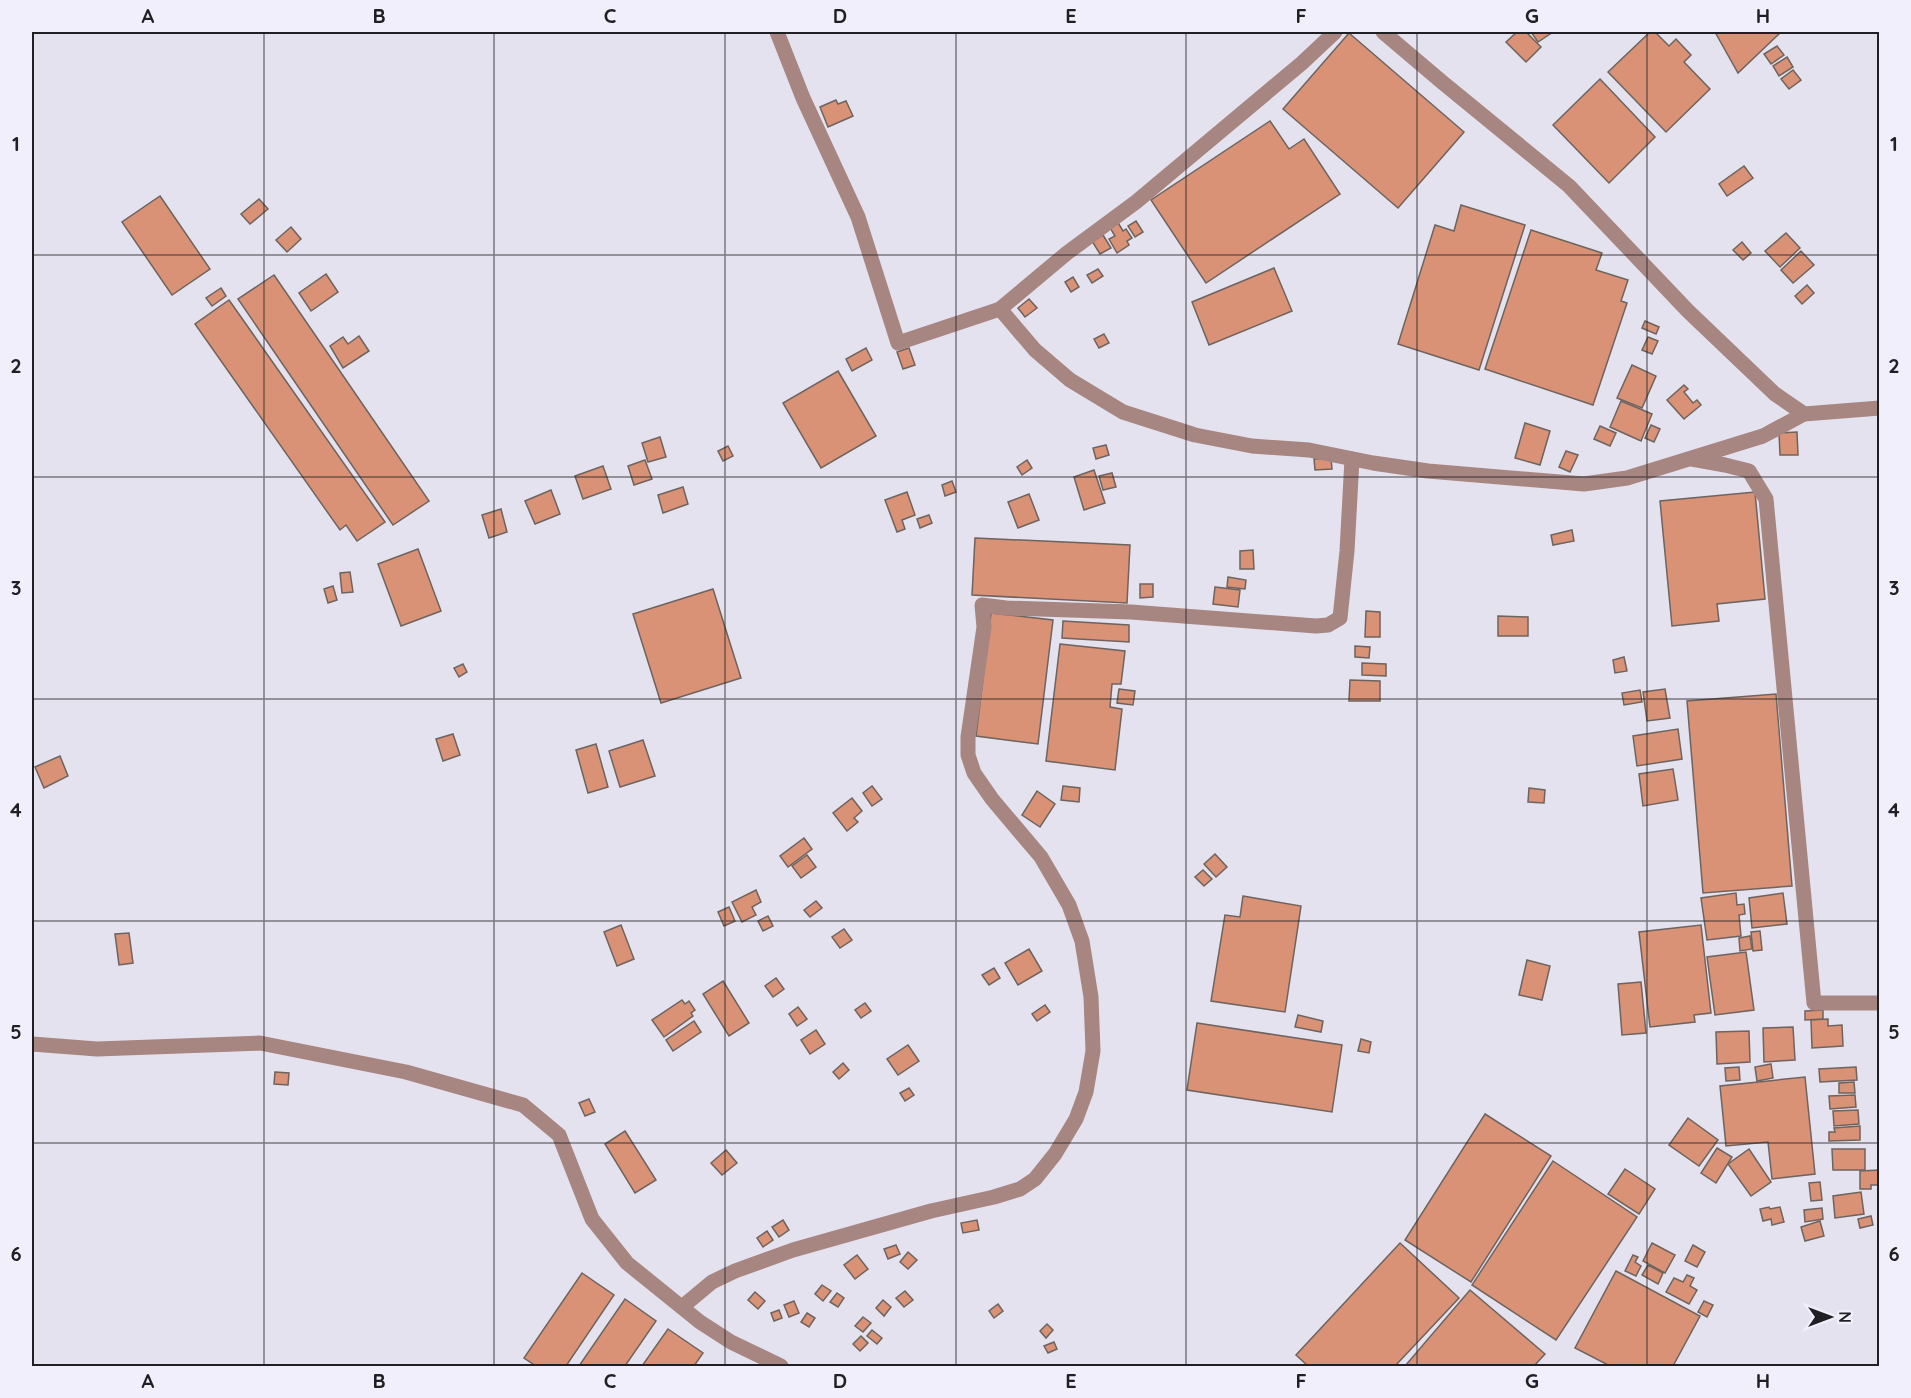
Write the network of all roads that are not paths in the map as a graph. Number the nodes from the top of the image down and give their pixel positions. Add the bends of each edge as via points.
1 (777, 32) edge
2 (1335, 32) edge
3 (1383, 32) edge
4 (1000, 309) junction
5 (1880, 408) edge
6 (1804, 414) junction
7 (1352, 459) junction
8 (1689, 459) junction
9 (1880, 1003) edge
10 (32, 1044) edge
11 (682, 1307) junction
12 (781, 1366) edge

1 - 4 street via 802,98 858,217 898,343
2 - 4 street via 1136,202 1067,252
3 - 6 street via 1569,186 1696,318 1775,394
4 - 7 street via 1035,350 1070,380 1124,412 1195,435
5 - 6 street
6 - 8 street via 1763,436
7 - 8 street via 1428,471 1584,484 1628,478
7 - 11 street via 1340,618 1328,625 982,605 984,627 968,755 974,773 992,799 1041,857 1069,905 1082,941 1091,997 1093,1050 1086,1092 1076,1119 1035,1179 1020,1189 793,1250 712,1282
8 - 9 street via 1749,471 1766,499 1814,1003
10 - 11 street via 97,1049 260,1043 406,1072 523,1105 559,1135 592,1219 627,1263
11 - 12 street via 731,1342

